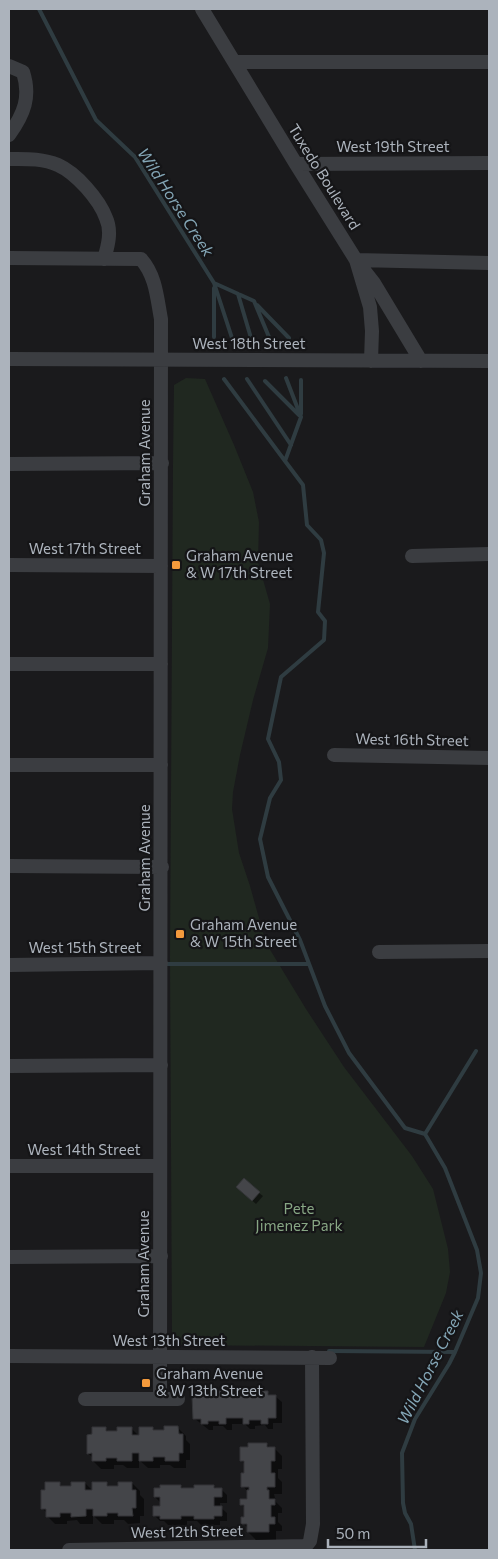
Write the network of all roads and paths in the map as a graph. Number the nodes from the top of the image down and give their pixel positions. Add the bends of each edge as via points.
1 (202, 9) edge
2 (235, 62) junction
3 (489, 62) edge
4 (9, 66) edge
5 (9, 135) edge
6 (9, 159) edge
7 (489, 163) edge
8 (296, 164) junction
9 (9, 258) edge
10 (104, 259) junction
11 (356, 260) junction
12 (489, 263) edge
13 (9, 360) edge
14 (162, 360) junction
15 (489, 360) edge
16 (371, 361) junction
17 (421, 361) junction
18 (162, 463) junction
19 (9, 464) edge
20 (489, 554) edge
21 (412, 556) dead end
22 (9, 565) edge
23 (161, 566) junction
24 (9, 664) edge
25 (161, 664) junction
26 (334, 755) dead end
27 (489, 758) edge
28 (9, 765) edge
29 (161, 765) junction
30 (9, 866) edge
31 (162, 867) junction
32 (489, 951) edge
33 (379, 952) dead end
34 (161, 964) junction
35 (9, 965) edge
36 (160, 1065) junction
37 (9, 1066) edge
38 (9, 1166) edge
39 (160, 1166) junction
40 (160, 1256) junction
41 (9, 1257) edge
42 (9, 1356) edge
43 (161, 1357) junction
44 (312, 1358) junction
45 (330, 1358) dead end
46 (160, 1398) junction
47 (85, 1399) dead end
48 (178, 1399) dead end
49 (308, 1548) edge
50 (69, 1550) edge

1 - 2 street, Tuxedo Boulevard
2 - 3 street
2 - 8 street, Tuxedo Boulevard
4 - 5 street via 23,72 28,85 26,103
6 - 10 street via 40,159 72,173 107,218 109,242
7 - 8 street, West 19th Street
8 - 11 street, Tuxedo Boulevard
9 - 10 street
10 - 14 street, Graham Avenue via 141,259 147,267 155,283 161,319
11 - 12 street
11 - 16 street via 372,318
11 - 17 street, Tuxedo Boulevard via 374,283
13 - 14 street, West 18th Street
14 - 16 street, West 18th Street
14 - 18 street, Graham Avenue
15 - 17 street, West 18th Street
16 - 17 street, West 18th Street
18 - 19 street
18 - 23 street, Graham Avenue
20 - 21 street
22 - 23 street, West 17th Street
23 - 25 street, Graham Avenue
24 - 25 street
25 - 29 street, Graham Avenue
26 - 27 street, West 16th Street
28 - 29 street
29 - 31 street, Graham Avenue
30 - 31 street
31 - 34 street, Graham Avenue
32 - 33 street
34 - 35 street, West 15th Street
34 - 36 street, Graham Avenue
36 - 37 street
36 - 39 street, Graham Avenue
38 - 39 street, West 14th Street
39 - 40 street, Graham Avenue
40 - 41 street
40 - 43 street, Graham Avenue
42 - 43 street, West 13th Street
43 - 44 street, West 13th Street
43 - 46 street, Graham Avenue
44 - 45 street, West 13th Street
44 - 49 street via 312,1524
46 - 47 street
46 - 48 street
49 - 50 street, West 12th Street

